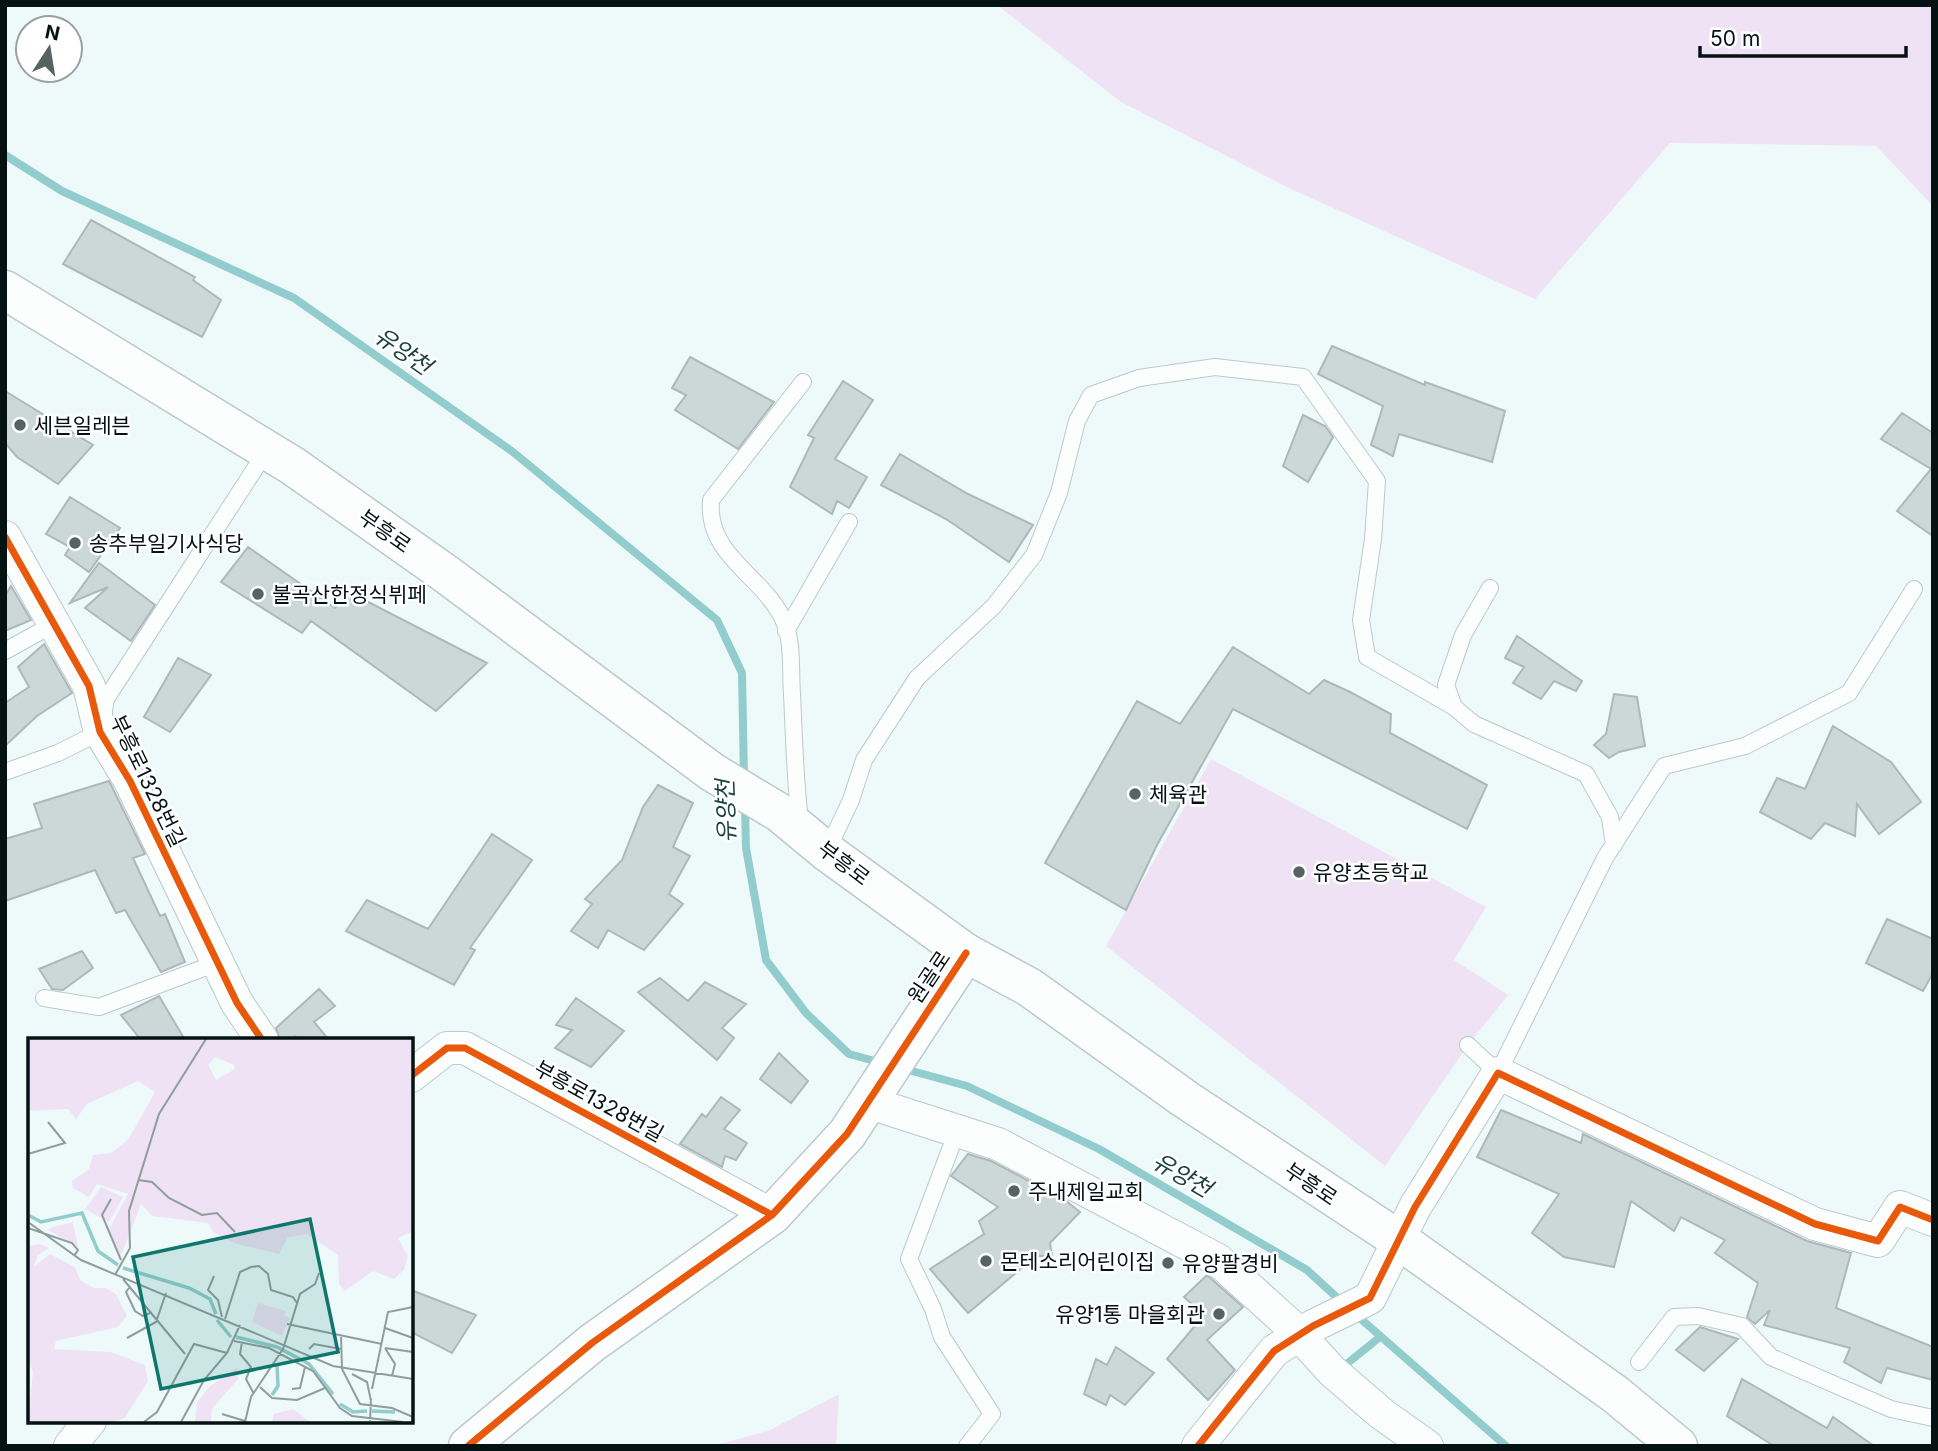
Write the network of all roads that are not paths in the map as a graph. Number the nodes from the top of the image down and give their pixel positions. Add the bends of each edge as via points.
1 (5, 290) edge
2 (803, 382) dead end
3 (267, 450) junction
4 (849, 523) dead end
5 (5, 537) edge
6 (1490, 588) dead end
7 (1914, 589) dead end
8 (52, 625) junction
9 (786, 631) junction
10 (5, 651) edge
11 (1454, 707) junction
12 (100, 732) junction
13 (5, 772) edge
14 (803, 831) junction
15 (1614, 845) junction
16 (966, 953) junction
17 (217, 963) junction
18 (44, 999) dead end
19 (261, 1038) edge
20 (1468, 1045) dead end
21 (1498, 1073) junction
22 (413, 1074) edge
23 (873, 1093) junction
24 (957, 1131) junction
25 (772, 1215) junction
26 (1933, 1220) edge
27 (1399, 1240) junction
28 (1306, 1331) junction
29 (1639, 1362) dead end
30 (1933, 1418) edge
31 (88, 1423) edge
32 (69, 1446) edge
33 (468, 1446) edge
34 (967, 1446) edge
35 (1198, 1446) edge
36 (1427, 1446) edge
37 (1678, 1446) edge

1 - 3 main road, 부흥로
2 - 9 lane via 711,500 710,517 718,543 780,614
3 - 12 lane via 106,699
3 - 14 main road, 부흥로 via 446,574 712,772
4 - 9 lane
5 - 8 street, 부흥로1328번길
6 - 11 lane via 1463,635 1446,685
7 - 15 lane via 1850,693 1745,746 1664,766
8 - 10 lane
8 - 12 street, 부흥로1328번길 via 89,686
9 - 14 lane
11 - 14 lane via 1367,657 1361,620 1377,481 1303,377 1216,367 1139,378 1091,395 1077,421 1059,493 1034,555 995,606 917,678 864,760 851,800
11 - 15 lane via 1474,724 1586,774 1610,817
12 - 13 lane
12 - 17 street, 부흥로1328번길 via 130,781
14 - 16 main road, 부흥로
15 - 21 lane
16 - 23 main road, 원골로
16 - 27 main road, 부흥로 via 1029,987 1185,1099
17 - 18 lane via 99,1007
17 - 19 street, 부흥로1328번길
20 - 21 lane
21 - 26 street via 1815,1224 1878,1241 1900,1207
21 - 27 street
22 - 25 street, 부흥로1328번길 via 447,1048 465,1048
23 - 24 street
23 - 25 main road, 원골로 via 847,1134
24 - 28 street via 998,1144 1219,1260
24 - 34 lane via 909,1259 942,1336 992,1414
25 - 33 main road, 원골로 via 592,1343
27 - 28 street via 1370,1298
27 - 37 main road, 부흥로 via 1615,1394
28 - 35 street via 1274,1351
28 - 36 street via 1332,1371
29 - 30 lane via 1674,1317 1698,1316 1742,1326 1771,1357 1891,1409
31 - 32 street

